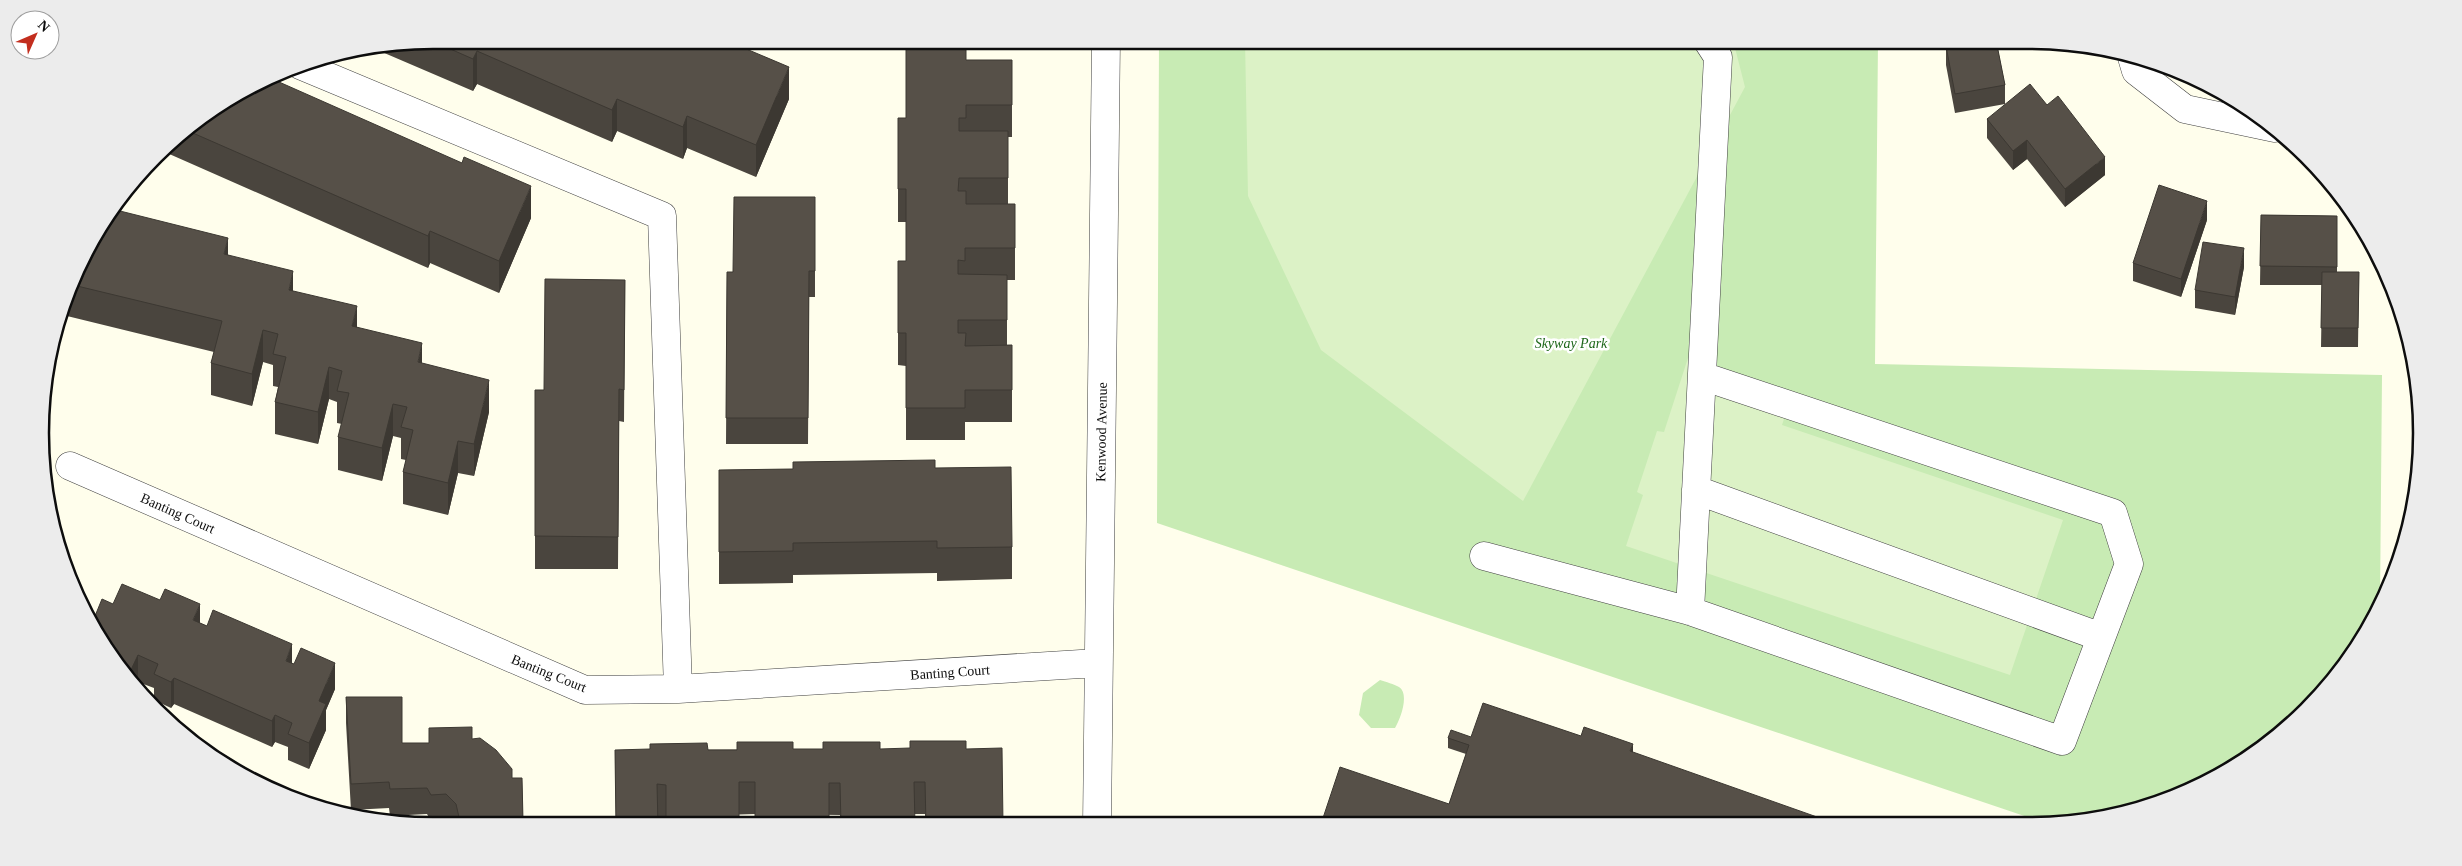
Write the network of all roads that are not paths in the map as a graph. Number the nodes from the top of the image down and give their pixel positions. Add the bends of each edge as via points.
1 (1106, 49) edge
2 (1713, 49) edge
3 (2134, 64) edge
4 (309, 69) edge
5 (2257, 124) edge
6 (1702, 376) junction
7 (70, 466) dead end
8 (1696, 490) junction
9 (1484, 556) dead end
10 (1690, 611) junction
11 (2101, 637) junction
12 (1097, 663) junction
13 (678, 690) junction
14 (1097, 817) edge

1 - 12 street, Kenwood Avenue
2 - 6 street via 1718,57
3 - 5 street via 2136,71 2185,108
4 - 13 street via 662,216
6 - 8 street
6 - 11 street via 2113,513 2129,564
7 - 13 street, Banting Court via 585,690
8 - 10 street
8 - 11 street
9 - 10 street
10 - 11 street via 2062,741
12 - 13 street, Banting Court
12 - 14 street, Kenwood Avenue

